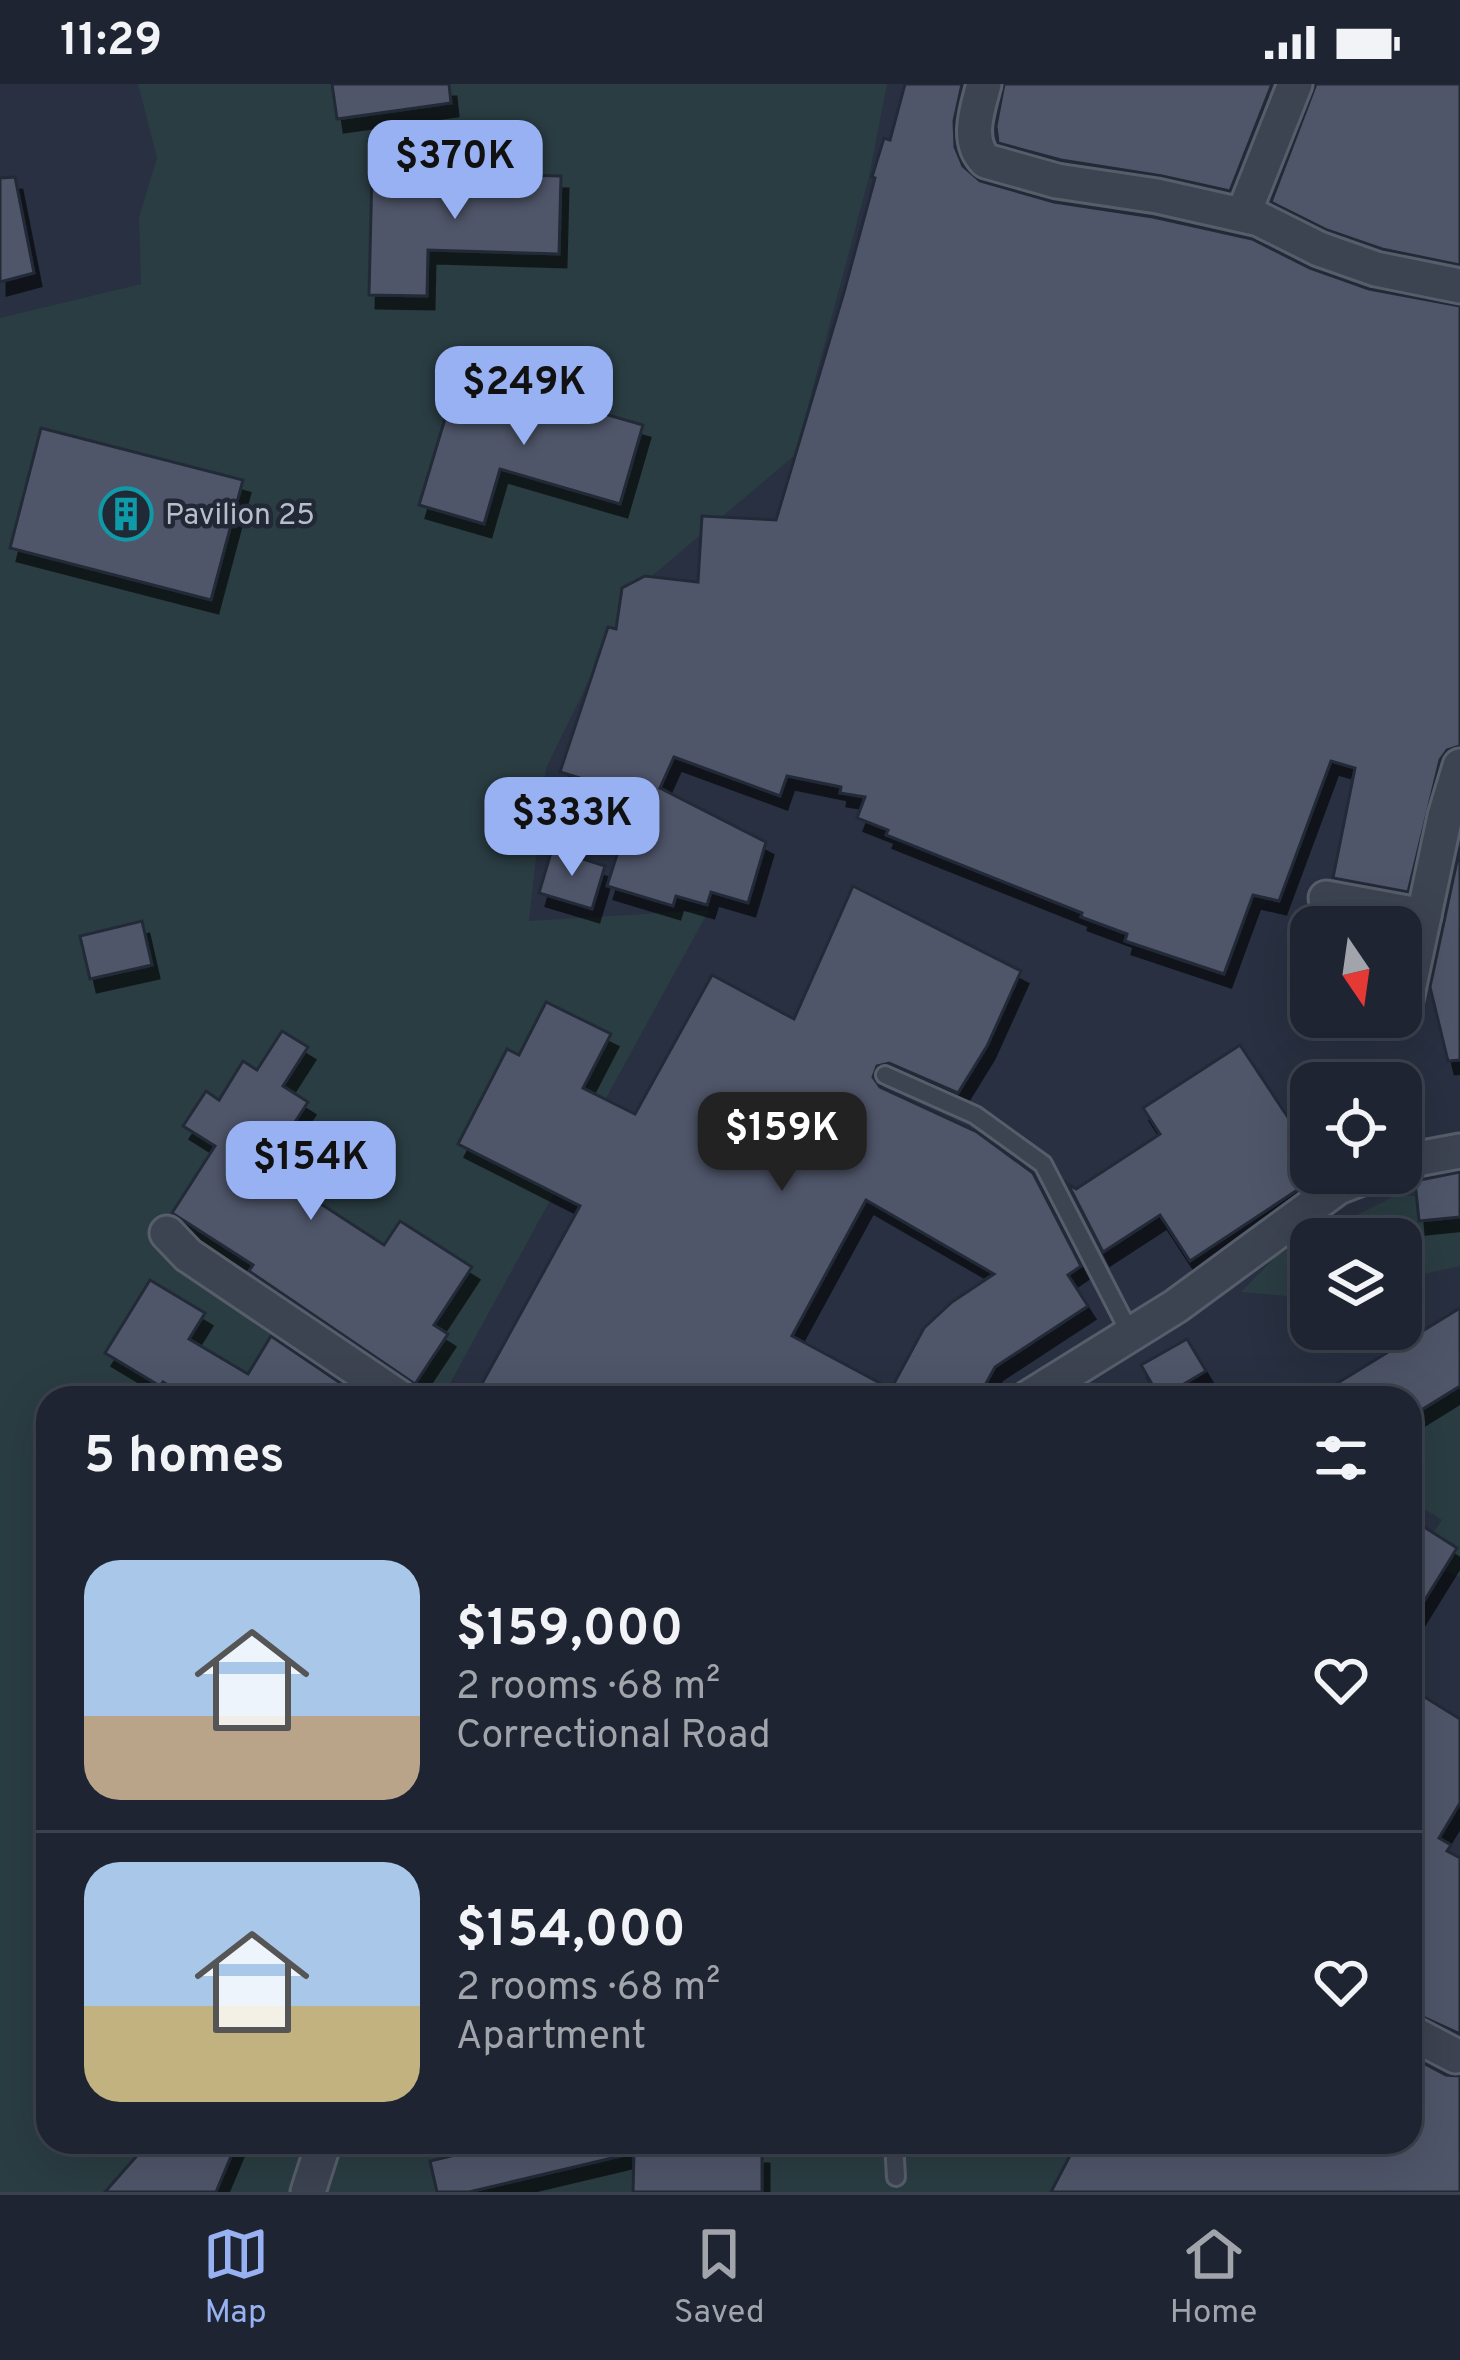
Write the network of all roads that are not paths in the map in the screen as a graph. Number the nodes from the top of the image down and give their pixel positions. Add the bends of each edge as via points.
1 (984, 84) edge
2 (1295, 84) edge
3 (1243, 215) junction
4 (1460, 286) edge
5 (1460, 766) edge
6 (1326, 898) dead end
7 (1424, 916) junction
8 (1422, 925) edge
9 (885, 1075) dead end
10 (1460, 1151) edge
11 (1422, 1158) edge
12 (1328, 1194) edge
13 (167, 1234) dead end
14 (1131, 1335) junction
15 (382, 1386) edge
16 (1048, 1386) edge
17 (1422, 2038) edge
18 (1456, 2056) dead end
19 (320, 2154) edge
20 (895, 2154) edge
21 (896, 2177) dead end
22 (308, 2192) edge

1 - 3 street via 974,136 986,160
2 - 3 street
3 - 4 street via 1376,268
5 - 7 street
6 - 7 street
7 - 8 street
9 - 14 lane via 975,1115 1043,1165
10 - 11 street
12 - 14 street
13 - 15 street
14 - 16 street
17 - 18 street
19 - 22 street
20 - 21 lane

